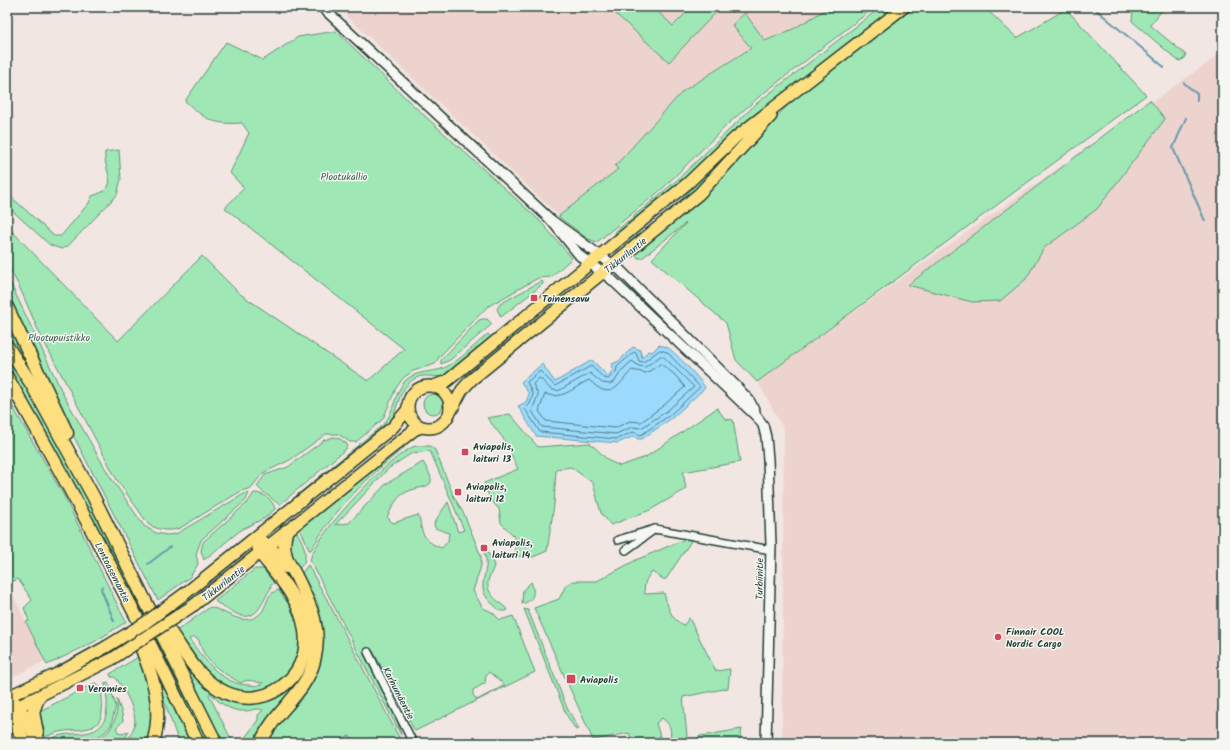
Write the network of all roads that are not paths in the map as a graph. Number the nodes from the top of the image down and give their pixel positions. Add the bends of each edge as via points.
1 (904, 7) edge
2 (323, 8) dead end
3 (793, 93) junction
4 (550, 220) junction
5 (600, 256) junction
6 (590, 264) junction
7 (613, 265) junction
8 (602, 273) junction
9 (7, 307) edge
10 (7, 346) edge
11 (7, 377) edge
12 (434, 386) junction
13 (7, 387) edge
14 (22, 404) junction
15 (408, 408) junction
16 (451, 411) junction
17 (757, 417) junction
18 (421, 427) junction
19 (82, 475) junction
20 (655, 529) junction
21 (286, 531) junction
22 (256, 538) junction
23 (618, 540) dead end
24 (265, 549) junction
25 (626, 550) dead end
26 (771, 550) junction
27 (112, 569) junction
28 (299, 582) junction
29 (144, 595) junction
30 (368, 652) dead end
31 (8, 697) edge
32 (38, 698) junction
33 (12, 710) edge
34 (25, 743) edge
35 (40, 743) edge
36 (153, 743) edge
37 (198, 743) edge
38 (216, 743) edge
39 (261, 743) edge
40 (414, 743) edge
41 (766, 743) edge

1 - 3 main road, Tikkurilantie
2 - 4 street
3 - 5 main road, Tikkurilantie via 736,137 688,183
3 - 7 main road, Tikkurilantie via 699,194
4 - 5 street
4 - 6 street via 576,252
5 - 6 main road, Tikkurilantie
5 - 7 street
6 - 8 street
6 - 12 main road, Tikkurilantie via 447,381
7 - 8 main road, Tikkurilantie
7 - 17 street, Turbiinitie via 736,386 749,400
8 - 16 main road, Tikkurilantie via 471,380 462,390
8 - 17 street, Turbiinitie
9 - 19 highway via 73,444
10 - 19 highway via 32,385
11 - 14 highway
12 - 15 main road via 426,386 413,393
12 - 16 main road via 448,396
13 - 14 highway
14 - 27 highway, Lentoasemantie
15 - 18 main road via 411,418
15 - 22 main road, Tikkurilantie via 394,427
16 - 18 main road via 439,426 428,429
17 - 26 street, Turbiinitie via 763,425 767,444
18 - 21 main road, Tikkurilantie
19 - 29 highway, Lentoasemantie
20 - 23 street
20 - 25 street
20 - 26 street
21 - 24 main road, Tikkurilantie
21 - 28 highway via 285,554
22 - 24 highway
22 - 31 main road, Tikkurilantie, bridge via 145,623 57,674
24 - 28 highway
24 - 29 highway via 297,605 305,632 302,663 290,680 273,693 252,698 219,689 196,668
24 - 32 main road, Tikkurilantie, bridge via 153,634
26 - 41 street, Turbiinitie
27 - 36 highway via 119,597 156,690 159,721
27 - 37 highway, Lentoasemantie
28 - 39 highway via 309,601 314,620 314,660 305,684 270,727
29 - 38 highway, Lentoasemantie
30 - 40 street, Karhumäentie
31 - 33 highway
32 - 33 main road, Tikkurilantie
32 - 35 highway via 33,712
33 - 34 highway
33 - 35 highway

